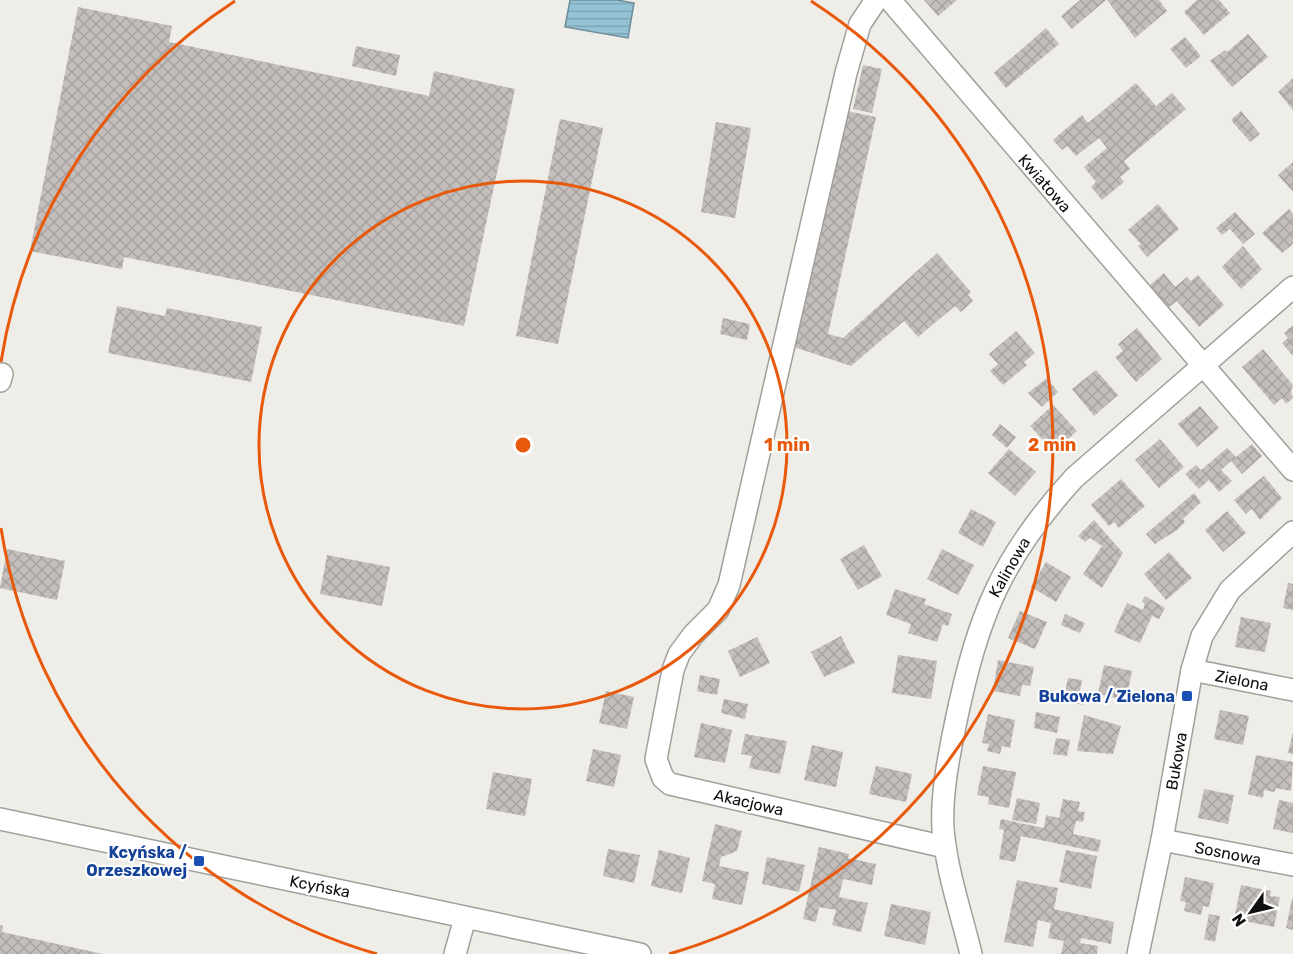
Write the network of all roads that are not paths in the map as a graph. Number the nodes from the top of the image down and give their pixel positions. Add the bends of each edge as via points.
1 (876, 0) edge
2 (890, 0) edge
3 (1293, 287) edge
4 (1202, 365) junction
5 (1293, 470) edge
6 (1293, 532) edge
7 (1192, 670) junction
8 (1293, 690) edge
9 (0, 819) edge
10 (1162, 840) junction
11 (945, 847) junction
12 (1293, 865) edge
13 (465, 918) junction
14 (455, 954) edge
15 (640, 954) edge
16 (971, 954) edge
17 (1138, 954) edge

1 - 11 street, Akacjowa via 860,24 846,73 729,585 718,610 679,654 656,759 663,778 670,784
2 - 4 street, Kwiatowa
3 - 4 street, Kalinowa
4 - 5 street, Kwiatowa
4 - 11 street, Kalinowa via 1074,478 1048,506 1015,552 989,600 974,642 950,750 944,802
6 - 7 street, Bukowa via 1230,590 1202,636
7 - 8 street, Zielona
7 - 10 street, Bukowa
9 - 13 street, Kcyńska
10 - 12 street, Sosnowa
10 - 17 street, Bukowa
11 - 16 street, Kalinowa
13 - 14 street
13 - 15 street, Kcyńska

